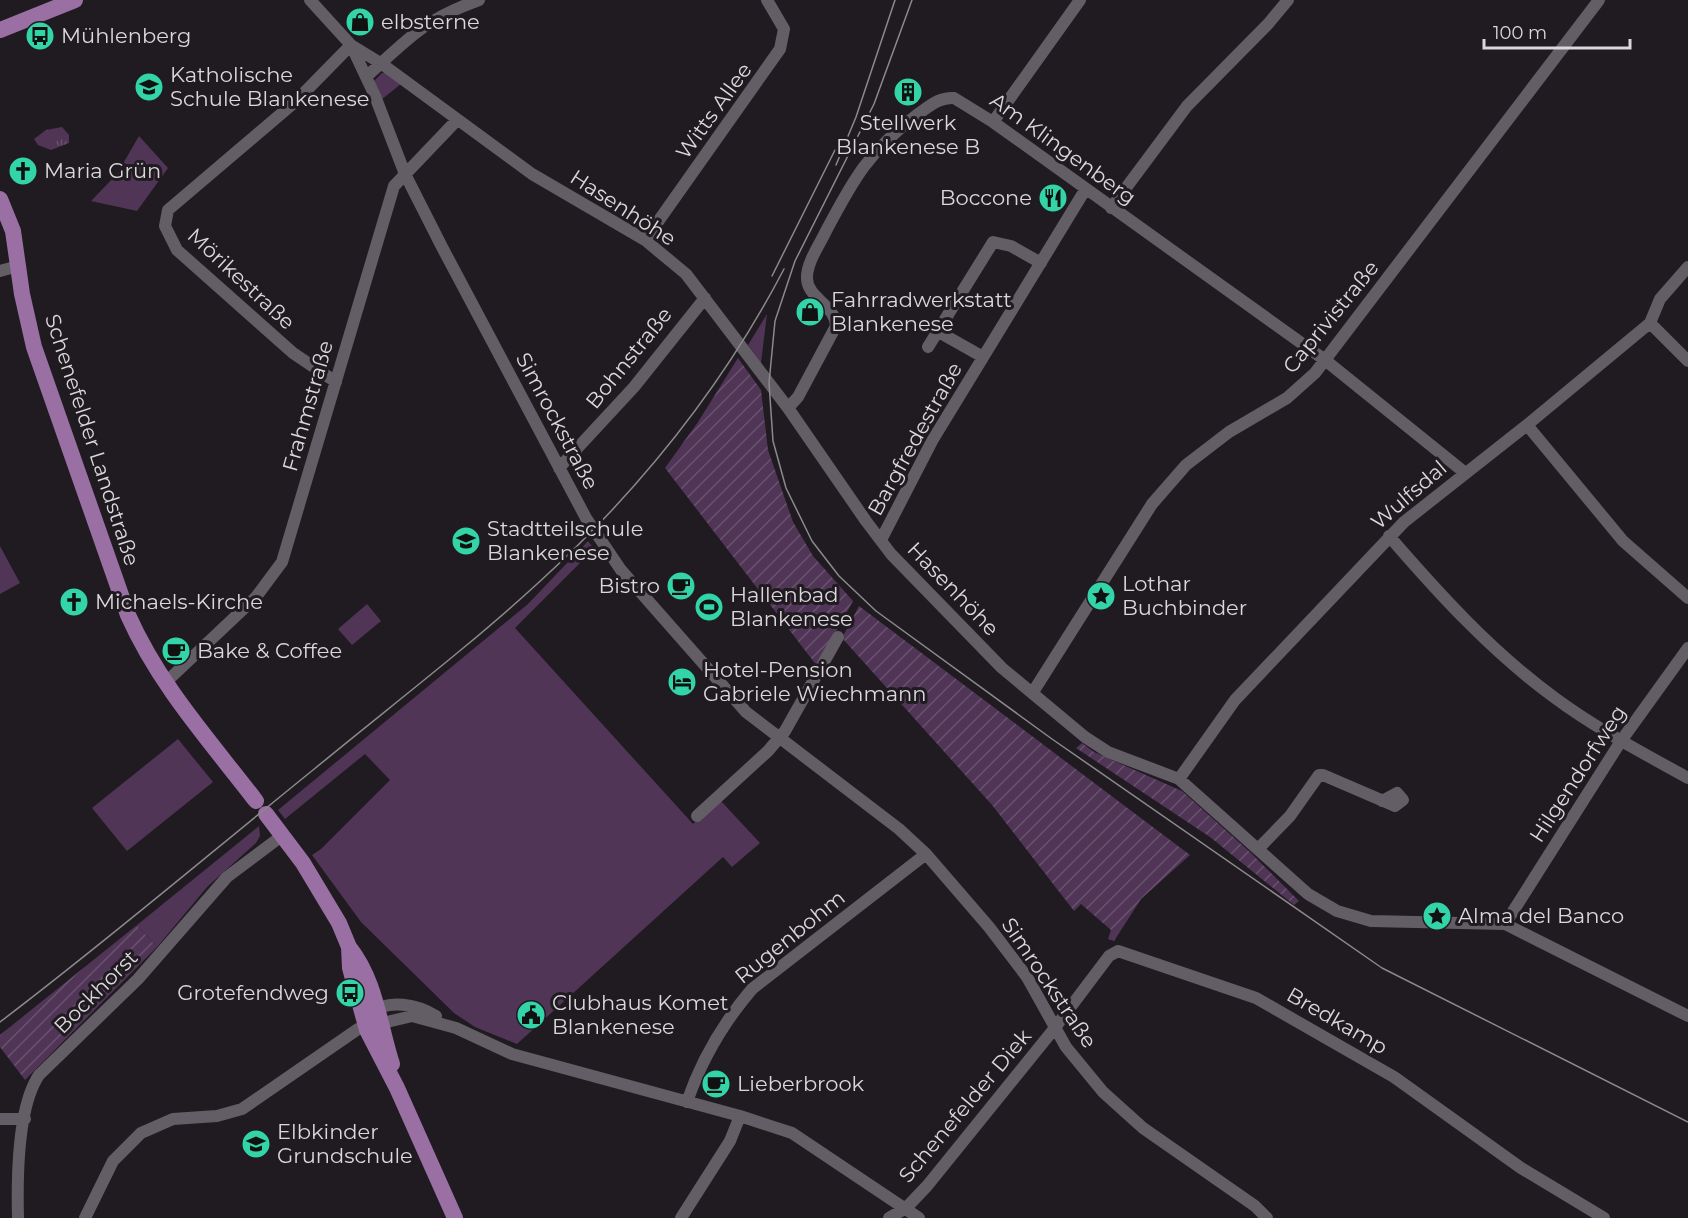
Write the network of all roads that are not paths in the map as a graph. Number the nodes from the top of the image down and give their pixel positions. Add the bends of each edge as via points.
1 (75, 0) edge
2 (310, 0) edge
3 (479, 0) edge
4 (767, 0) edge
5 (1080, 0) edge
6 (1288, 0) edge
7 (1599, 0) edge
8 (0, 30) edge
9 (351, 45) junction
10 (382, 63) junction
11 (366, 78) junction
12 (457, 120) junction
13 (993, 122) junction
14 (405, 174) junction
15 (1085, 190) junction
16 (0, 198) edge
17 (1111, 208) junction
18 (645, 240) junction
19 (1041, 263) junction
20 (18, 266) junction
21 (1688, 267) edge
22 (0, 271) edge
23 (705, 298) junction
24 (1650, 323) junction
25 (938, 331) junction
26 (928, 347) dead end
27 (983, 357) junction
28 (1324, 360) junction
29 (1688, 361) edge
30 (336, 382) junction
31 (788, 408) junction
32 (1527, 425) junction
33 (559, 468) junction
34 (1464, 472) junction
35 (1389, 536) junction
36 (881, 540) junction
37 (1688, 598) edge
38 (838, 637) dead end
39 (1688, 648) edge
40 (165, 683) junction
41 (1033, 692) junction
42 (779, 738) junction
43 (1621, 741) junction
44 (1688, 778) edge
45 (1179, 779) junction
46 (1382, 801) dead end
47 (697, 816) dead end
48 (283, 835) junction
49 (1258, 849) junction
50 (926, 854) junction
51 (1505, 924) junction
52 (1688, 1016) edge
53 (374, 1019) junction
54 (1054, 1029) junction
55 (687, 1102) junction
56 (740, 1116) junction
57 (0, 1119) edge
58 (25, 1119) junction
59 (906, 1208) junction
60 (18, 1218) edge
61 (85, 1218) edge
62 (455, 1218) edge
63 (681, 1218) edge
64 (889, 1218) edge
65 (920, 1218) edge
66 (1267, 1218) edge
67 (1604, 1218) edge

1 - 8 main road
2 - 9 street, Hasenhöhe
3 - 10 street via 420,28
4 - 18 street, Witts Allee via 784,29 780,49
5 - 13 street
6 - 17 street via 1187,106
7 - 28 street, Caprivistraße
9 - 10 street, Hasenhöhe
9 - 11 street, Simrockstraße
9 - 30 street, Mörikestraße via 295,102 168,210 165,226 177,250 206,277 293,353
10 - 11 street
10 - 12 street, Hasenhöhe
11 - 14 street, Simrockstraße
12 - 14 street, Frahmstraße
12 - 18 street, Hasenhöhe via 532,174
13 - 15 street, Am Klingenberg
13 - 31 street, Am Klingenberg via 959,100 944,98 891,134 858,171 807,276 811,290 834,315 836,326 798,397
14 - 30 street, Frahmstraße via 394,186
14 - 33 street, Simrockstraße
15 - 17 street, Am Klingenberg
15 - 19 street, Bargfredestraße
16 - 20 main road, Schenefelder Landstraße via 13,231
17 - 28 street, Am Klingenberg
18 - 23 street, Hasenhöhe via 686,274
19 - 25 street, Bargfredestraße via 1011,246 993,242
19 - 27 street, Bargfredestraße
20 - 22 street
20 - 40 main road, Schenefelder Landstraße via 34,347 88,503 128,615
21 - 24 street, Wulfsdal via 1660,299
23 - 31 street, Hasenhöhe
23 - 33 street, Bohnstraße via 633,387
24 - 29 street
24 - 32 street, Wulfsdal
25 - 26 street, Bargfredestraße
25 - 27 street, Bargfredestraße
27 - 36 street, Bargfredestraße via 929,446
28 - 34 street, Am Klingenberg
28 - 41 street, Caprivistraße via 1304,385 1287,398 1229,432 1186,465 1152,504
30 - 40 street, Frahmstraße via 290,539 276,571 256,597
31 - 36 street, Hasenhöhe
32 - 34 street, Wulfsdal
32 - 37 street via 1623,541
33 - 42 street, Simrockstraße via 604,547 643,598 746,712
34 - 35 street, Wulfsdal
35 - 43 street via 1447,603 1498,652 1555,698
35 - 45 street, Wulfsdal via 1235,700
36 - 41 street, Hasenhöhe via 1002,668
38 - 42 street
39 - 43 street, Hilgendorfweg
40 - 48 main road, Schenefelder Landstraße
41 - 45 street, Hasenhöhe via 1108,752
42 - 47 street
42 - 50 street, Simrockstraße
43 - 44 street
43 - 51 street, Hilgendorfweg
45 - 49 street, Hasenhöhe
46 - 49 street via 1319,775 1290,816
48 - 53 main road, Schenefelder Landstraße via 364,969
48 - 58 street, Bockhorst via 227,877 138,979 39,1075 31,1090
49 - 51 street, Hasenhöhe via 1308,894 1352,916 1371,921
50 - 54 street, Simrockstraße via 1027,977
50 - 55 street, Rugenbohm via 753,989 712,1043
51 - 52 street, Hasenhöhe
53 - 55 street via 412,1016 456,1028 512,1054
53 - 61 street via 242,1109 217,1116 173,1119 141,1133 113,1161
53 - 62 main road, Schenefelder Landstraße via 397,1088
54 - 59 street, Schenefelder Diek
54 - 66 street, Simrockstraße via 1082,1069 1121,1110
54 - 67 street, Bredkamp via 1113,952 1132,955 1277,1008 1394,1077 1521,1168
55 - 56 street
56 - 59 street via 792,1133
56 - 63 street via 730,1141
57 - 58 street
58 - 60 street, Bockhorst
59 - 64 street, Schenefelder Diek
59 - 65 street

